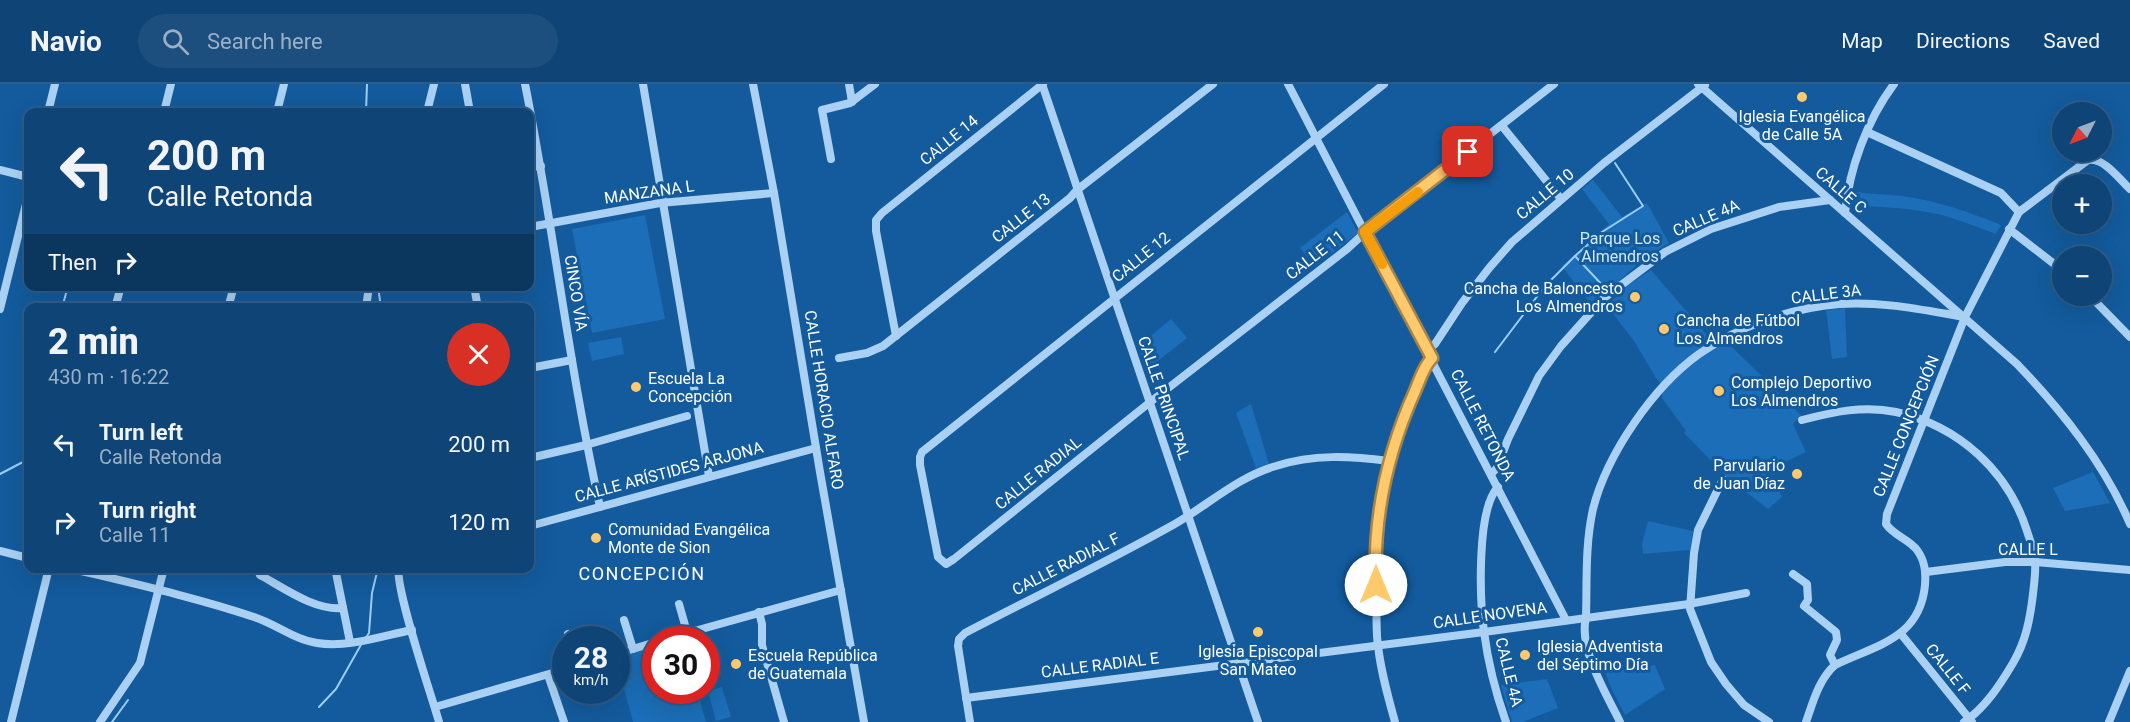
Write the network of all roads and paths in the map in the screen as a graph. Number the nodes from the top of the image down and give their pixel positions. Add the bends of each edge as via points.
1 (55, 84) edge
2 (171, 84) edge
3 (284, 84) edge
4 (434, 84) edge
5 (465, 84) edge
6 (525, 84) edge
7 (643, 84) edge
8 (753, 84) edge
9 (849, 84) edge
10 (875, 84) edge
11 (1042, 84) edge
12 (1213, 84) edge
13 (1288, 84) edge
14 (1384, 84) edge
15 (1554, 84) edge
16 (1894, 84) edge
17 (1702, 85) edge
18 (852, 102) junction
19 (49, 108) edge
20 (165, 108) edge
21 (278, 108) edge
22 (428, 108) edge
23 (469, 108) edge
24 (530, 108) edge
25 (1502, 126) junction
26 (534, 130) edge
27 (1867, 132) junction
28 (1316, 137) junction
29 (831, 159) dead end
30 (541, 166) junction
31 (534, 167) edge
32 (0, 170) edge
33 (24, 176) edge
34 (2130, 189) edge
35 (1077, 190) junction
36 (774, 193) junction
37 (1562, 199) junction
38 (1830, 200) junction
39 (659, 203) junction
40 (24, 212) edge
41 (2019, 212) junction
42 (1845, 213) junction
43 (550, 224) junction
44 (534, 226) edge
45 (2009, 229) junction
46 (1365, 232) junction
47 (2052, 262) edge
48 (1114, 298) junction
49 (2101, 306) edge
50 (0, 309) edge
51 (1965, 317) junction
52 (896, 336) junction
53 (2130, 337) edge
54 (1430, 354) junction
55 (839, 358) dead end
56 (572, 360) junction
57 (534, 367) edge
58 (1149, 403) junction
59 (687, 416) dead end
60 (1802, 420) dead end
61 (1923, 420) junction
62 (586, 445) junction
63 (816, 448) junction
64 (534, 457) edge
65 (1389, 461) junction
66 (1491, 474) junction
67 (709, 476) junction
68 (1723, 479) dead end
69 (1498, 488) junction
70 (600, 507) junction
71 (1187, 514) junction
72 (2130, 524) edge
73 (534, 525) edge
74 (0, 551) edge
75 (24, 557) edge
76 (2035, 562) junction
77 (944, 563) joint
78 (2130, 570) edge
79 (1926, 572) junction
80 (48, 573) edge
81 (89, 573) edge
82 (163, 573) edge
83 (336, 573) edge
84 (398, 573) edge
85 (1793, 574) dead end
86 (260, 575) dead end
87 (159, 590) junction
88 (841, 590) junction
89 (1746, 593) dead end
90 (679, 604) dead end
91 (1689, 604) junction
92 (343, 608) junction
93 (759, 612) junction
94 (1586, 618) junction
95 (624, 620) dead end
96 (1566, 620) junction
97 (685, 626) edge
98 (709, 626) edge
99 (412, 630) junction
100 (1484, 632) junction
101 (1901, 634) junction
102 (352, 642) junction
103 (1378, 645) junction
104 (642, 646) edge
105 (633, 649) junction
106 (630, 650) edge
107 (1238, 662) junction
108 (1835, 665) junction
109 (2130, 671) edge
110 (552, 674) edge
111 (548, 675) junction
112 (966, 698) junction
113 (435, 707) junction
114 (1968, 721) edge
115 (11, 722) edge
116 (100, 722) edge
117 (440, 722) edge
118 (564, 722) edge
119 (784, 722) edge
120 (864, 722) edge
121 (970, 722) edge
122 (1258, 722) edge
123 (1395, 722) edge
124 (1506, 722) edge
125 (1620, 722) edge
126 (1769, 722) edge
127 (1806, 722) edge
128 (2109, 722) edge

1 - 19 street
2 - 20 street
3 - 21 street
4 - 22 street
5 - 23 street
6 - 24 street, CINCO VÍA
7 - 39 street
8 - 36 street, CALLE HORACIO ALFARO
9 - 18 street
10 - 18 street
11 - 35 street, CALLE PRINCIPAL
11 - 52 street, CALLE 14 via 876,220
12 - 35 street, CALLE 13
13 - 28 street, CALLE RETONDA
14 - 28 street, CALLE 12
15 - 25 street, CALLE 11
16 - 27 street
17 - 37 street, CALLE 10
17 - 38 street, CALLE C
18 - 29 street via 822,110
25 - 37 street
25 - 46 street, CALLE 11
26 - 30 street, CINCO VÍA
27 - 41 street via 2001,193
27 - 42 street via 1847,188
28 - 46 street, CALLE RETONDA
28 - 48 street, CALLE 12
30 - 31 street
30 - 43 street, CINCO VÍA
32 - 33 street
34 - 41 street, CALLE CONCEPCIÓN via 2096,159 2088,160
35 - 48 street, CALLE PRINCIPAL
35 - 52 street, CALLE 13
36 - 39 street, MANZANA L
36 - 63 street, CALLE HORACIO ALFARO
37 - 54 street, CALLE 10 via 1490,267
38 - 42 street, CALLE C
38 - 66 street, CALLE 4A via 1779,207 1718,226 1665,252 1612,291 1548,362
39 - 43 street, MANZANA L
39 - 67 street
40 - 50 street
41 - 45 street, CALLE CONCEPCIÓN
42 - 51 street, CALLE C
43 - 44 street, MANZANA L
43 - 56 street, CINCO VÍA
45 - 47 street
45 - 51 street, CALLE CONCEPCIÓN
46 - 54 street, CALLE RETONDA
46 - 58 street, CALLE 11
48 - 58 street, CALLE PRINCIPAL
48 - 77 street, CALLE 12 via 927,447 920,457 938,557
49 - 53 street
51 - 61 street, CALLE CONCEPCIÓN
51 - 72 street via 2016,364 2063,416 2088,448
51 - 94 street, CALLE 3A via 1897,305 1838,304 1790,312 1699,354 1648,406 1607,472 1588,541
52 - 55 street, CALLE 13 via 877,350
54 - 65 street, CALLE 10
54 - 66 street, CALLE RETONDA
56 - 57 street
56 - 62 street, CINCO VÍA
58 - 71 street, CALLE PRINCIPAL
58 - 77 street, CALLE RADIAL
59 - 62 street
60 - 61 street via 1862,408 1894,411
61 - 76 street via 1965,442 1986,460 2022,515
61 - 79 street, CALLE CONCEPCIÓN via 1886,524 1891,532 1916,548
62 - 64 street
62 - 70 street, CINCO VÍA
63 - 67 street, CALLE ARÍSTIDES ARJONA
63 - 88 street, CALLE HORACIO ALFARO
65 - 71 street via 1334,456 1274,466
65 - 103 street, CALLE 10 via 1375,564
66 - 69 street, CALLE RETONDA
67 - 70 street, CALLE ARÍSTIDES ARJONA
68 - 91 street via 1698,530
69 - 96 street, CALLE RETONDA
69 - 100 street, CALLE 4A via 1492,495 1484,534
70 - 73 street, CALLE ARÍSTIDES ARJONA
71 - 107 street, CALLE PRINCIPAL
71 - 112 street, CALLE RADIAL F via 965,633 958,646
74 - 75 street
76 - 78 street, CALLE L
76 - 79 street, CALLE L
76 - 114 street via 2031,614 2019,653 1999,687
79 - 101 street via 1917,614
80 - 115 street
81 - 87 street
82 - 87 street
83 - 92 street
84 - 99 street
85 - 108 street via 1807,584 1809,600 1804,606 1836,632 1830,655
86 - 92 street via 312,602
87 - 102 street via 256,617 315,643
87 - 116 street via 140,663
88 - 93 street
88 - 120 street, CALLE HORACIO ALFARO
89 - 91 street, CALLE NOVENA
90 - 97 street
91 - 94 street, CALLE NOVENA
91 - 126 street via 1711,662 1725,684 1744,705
92 - 102 street
93 - 98 street
93 - 119 street via 762,645
94 - 96 street, CALLE NOVENA
94 - 125 street, CALLE 3A via 1583,630 1593,664
95 - 105 street
96 - 100 street, CALLE NOVENA
99 - 102 street
99 - 113 street
100 - 103 street, CALLE NOVENA
100 - 124 street, CALLE 4A
101 - 108 street
101 - 114 street, CALLE F
103 - 107 street, CALLE NOVENA
103 - 123 street, CALLE 10
104 - 105 street
105 - 106 street
107 - 112 street, CALLE RADIAL E
107 - 122 street, CALLE PRINCIPAL
108 - 127 street via 1819,687
109 - 128 street
110 - 111 street
111 - 113 street
111 - 118 street
112 - 121 street
113 - 117 street

